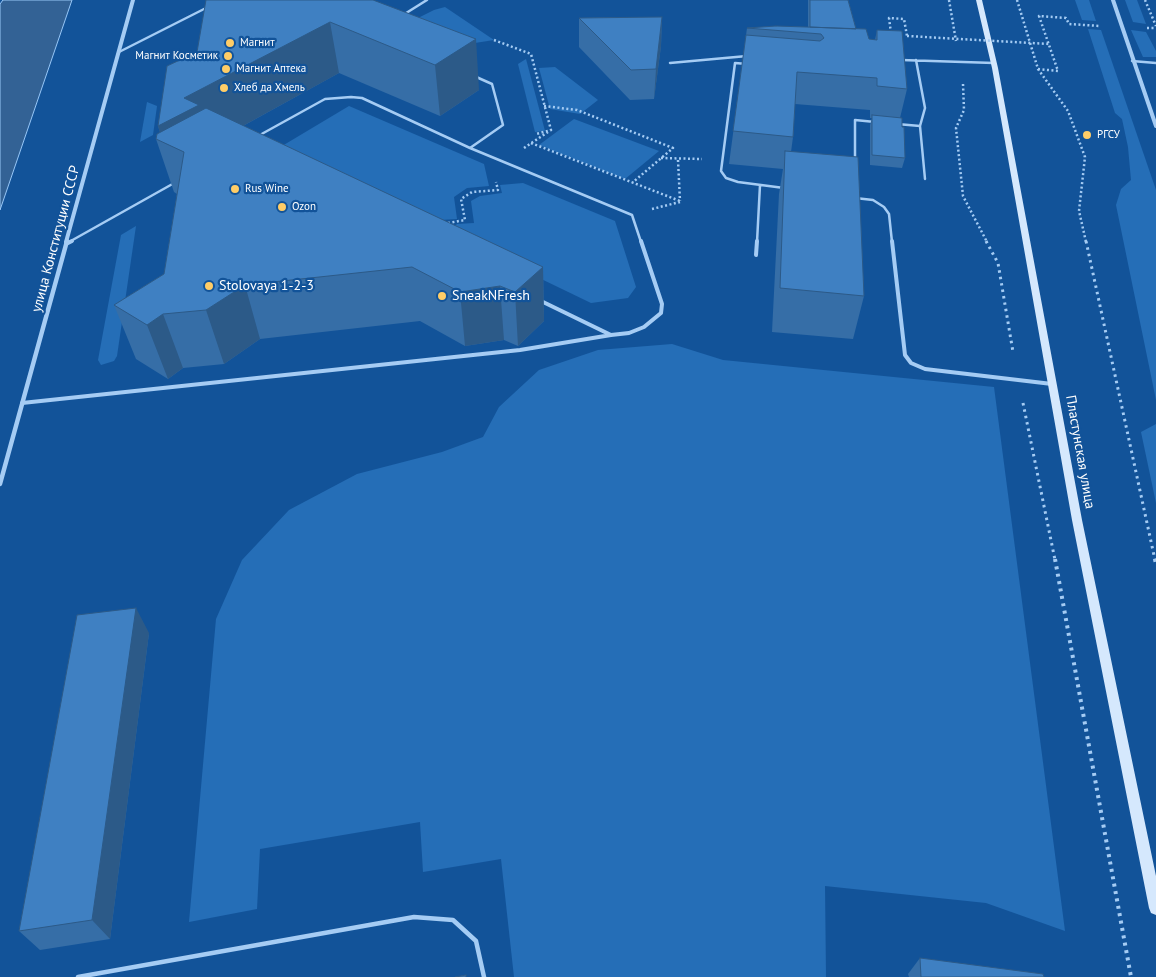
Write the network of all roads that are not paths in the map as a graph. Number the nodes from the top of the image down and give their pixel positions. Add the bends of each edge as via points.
1 (133, 0) edge
2 (427, 0) edge
3 (979, 0) edge
4 (1112, 0) edge
5 (214, 4) edge
6 (397, 18) edge
7 (119, 52) junction
8 (756, 56) edge
9 (894, 60) edge
10 (916, 60) junction
11 (1132, 61) junction
12 (670, 63) dead end
13 (994, 63) junction
14 (1155, 63) edge
15 (748, 64) edge
16 (465, 73) edge
17 (883, 123) edge
18 (892, 124) edge
19 (920, 126) junction
20 (1156, 126) edge
21 (250, 141) edge
22 (470, 148) junction
23 (855, 164) edge
24 (925, 179) dead end
25 (178, 181) edge
26 (760, 185) junction
27 (788, 189) edge
28 (854, 198) edge
29 (66, 244) junction
30 (756, 255) dead end
31 (534, 297) edge
32 (611, 335) junction
33 (1052, 384) junction
34 (22, 403) junction
35 (0, 484) edge
36 (1156, 908) edge
37 (78, 977) edge
38 (484, 977) edge

1 - 7 street, улица Конституции СССР
2 - 6 lane
3 - 13 main road, Пластунская улица
4 - 11 street
5 - 7 lane
7 - 29 street, улица Конституции СССР
8 - 12 lane
9 - 10 lane
10 - 13 lane
10 - 19 lane via 925,108
11 - 14 lane
11 - 20 street
13 - 33 main road, Пластунская улица
15 - 26 lane via 735,63 721,171 726,178
16 - 22 lane via 492,84 502,126
17 - 23 lane via 855,120
18 - 19 lane
19 - 24 lane
21 - 22 lane via 325,99 351,96 362,98
22 - 32 lane via 632,215 662,304 661,313 644,327
25 - 29 lane
26 - 27 lane
26 - 30 lane
28 - 33 lane via 873,200 889,214 905,355 911,363 925,369
29 - 34 street, улица Конституции СССР
31 - 32 lane
32 - 34 lane via 520,350
33 - 36 main road, Пластунская улица
34 - 35 street, улица Конституции СССР
37 - 38 lane via 414,917 453,920 476,942

